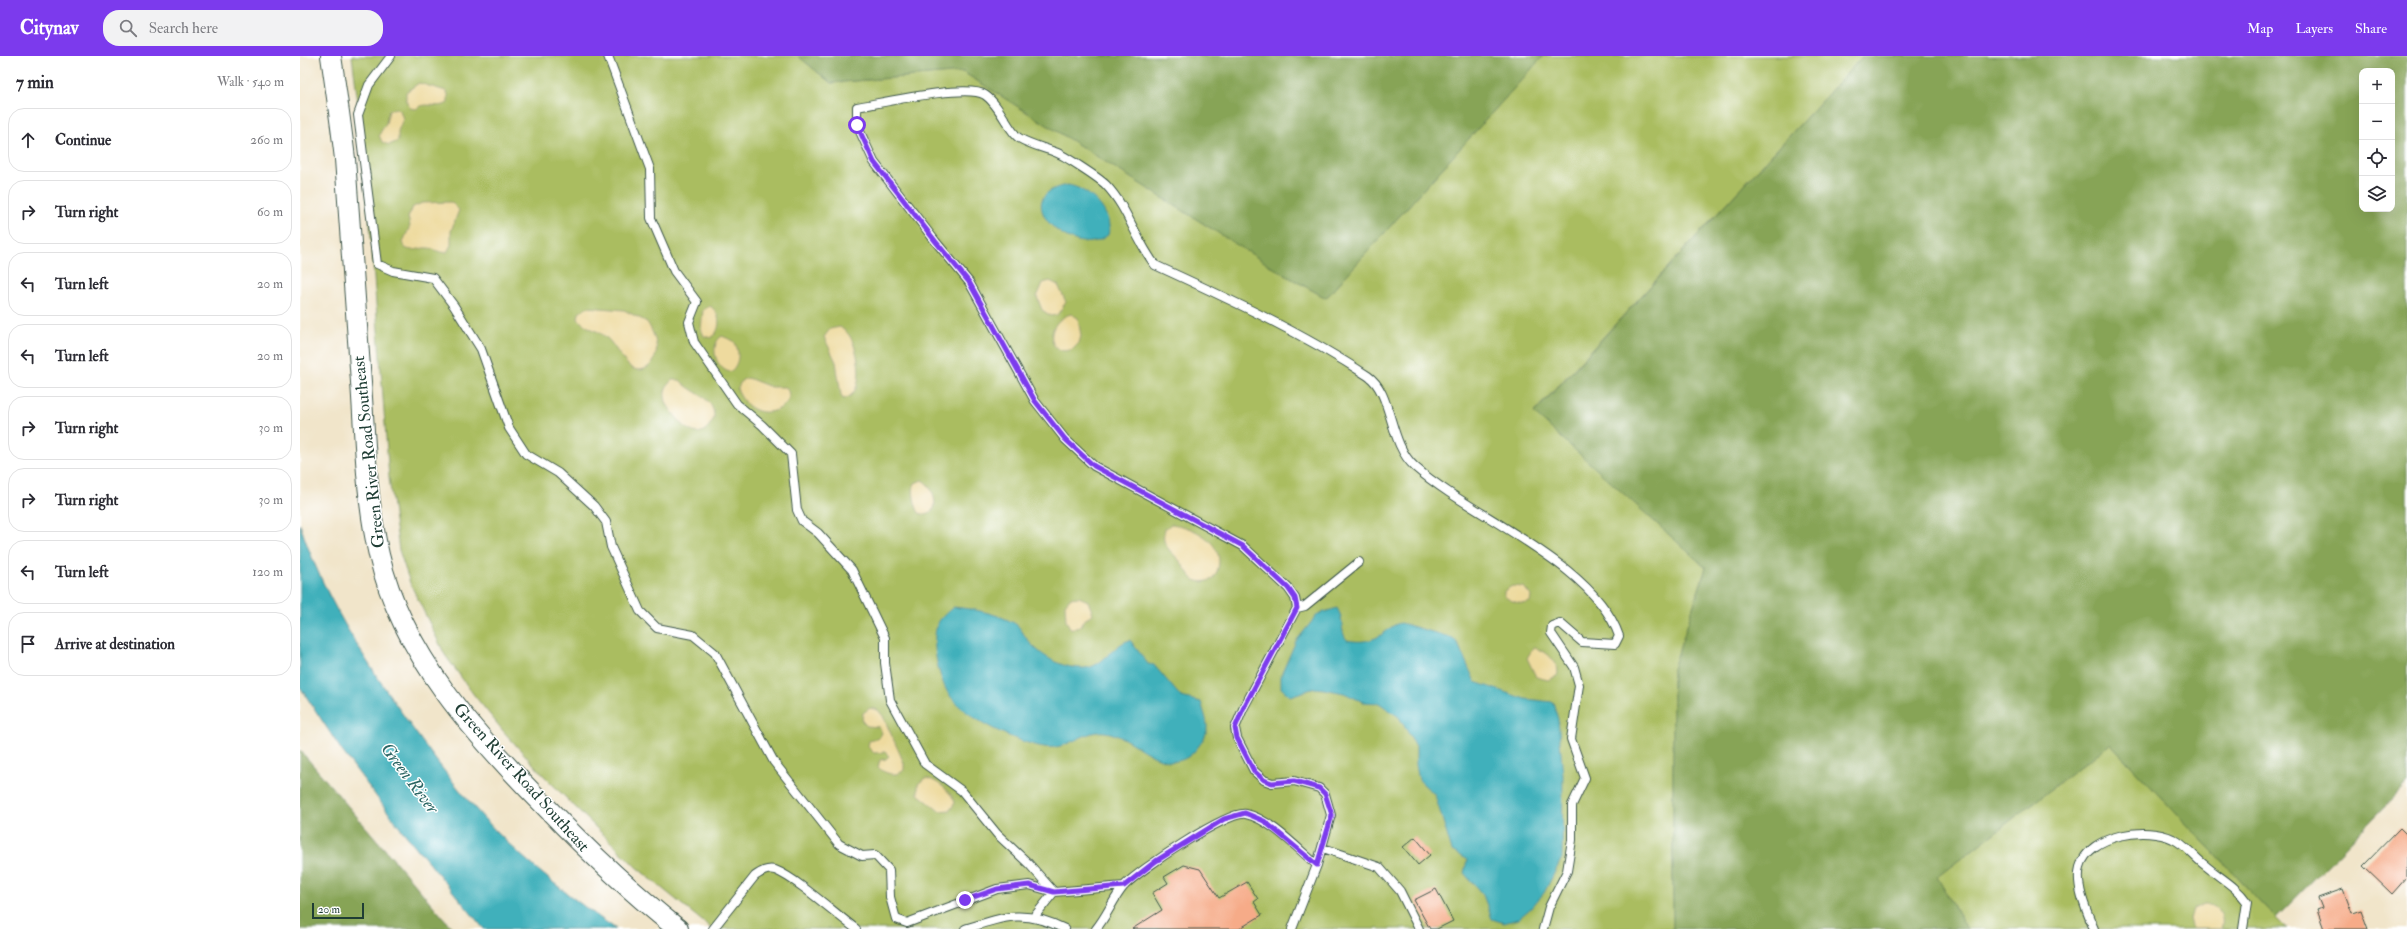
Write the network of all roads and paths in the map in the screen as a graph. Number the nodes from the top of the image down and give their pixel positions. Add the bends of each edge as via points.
1 (331, 56) edge
2 (391, 56) edge
3 (608, 56) edge
4 (1359, 562) dead end
5 (1297, 608) junction
6 (1323, 848) junction
7 (1317, 865) junction
8 (1124, 886) junction
9 (1054, 892) junction
10 (1034, 916) junction
11 (678, 929) edge
12 (713, 929) edge
13 (856, 929) edge
14 (965, 929) edge
15 (1065, 929) edge
16 (1096, 929) edge
17 (1292, 929) edge
18 (1419, 929) edge
19 (1543, 929) edge
20 (2094, 929) edge
21 (2243, 929) edge

1 - 11 street, Green River Road Southeast via 344,159 368,480 379,556 390,590 428,666 457,708 484,740 622,883
2 - 9 lane via 369,85 358,115 377,264 393,271 433,278 481,349 509,428 526,454 558,473 594,506 606,522 611,546 640,611 658,628 693,635 715,653 774,762 840,844 862,856 875,855 889,870 890,897 896,919 907,923 997,889 1029,885
3 - 9 lane via 650,168 651,218 674,272 697,302 689,322 694,342 737,404 791,454 798,510 802,521 818,533 852,570 885,638 885,663 890,700 925,764 962,790 997,834
4 - 5 lane via 1305,606
5 - 6 lane via 1235,728 1237,738 1254,771 1264,780 1272,783 1294,781 1319,788 1325,794 1332,815
5 - 19 lane via 1295,598 1288,588 1243,546 1094,466 1065,439 1035,401 969,282 874,162 857,125 857,107 963,90 984,94 1005,118 1015,136 1033,146 1057,152 1105,184 1122,206 1141,248 1155,265 1300,336 1369,377 1379,387 1397,442 1411,463 1439,486 1555,562 1605,608 1614,621 1619,636 1615,644 1582,642 1560,623 1552,626 1551,634 1574,666 1579,685 1571,739 1585,778 1572,805 1572,840 1567,871 1549,907
6 - 7 lane
6 - 18 lane via 1379,867 1400,891
7 - 8 lane via 1264,821 1245,813 1224,819 1156,861
7 - 17 lane
8 - 9 lane
8 - 16 lane via 1107,916
9 - 10 lane
10 - 14 lane via 1005,916
10 - 15 lane
12 - 13 lane via 755,876 764,870 774,870 789,878
20 - 21 lane via 2079,882 2080,866 2088,854 2103,841 2124,835 2149,833 2174,839 2206,867 2238,889 2247,902

